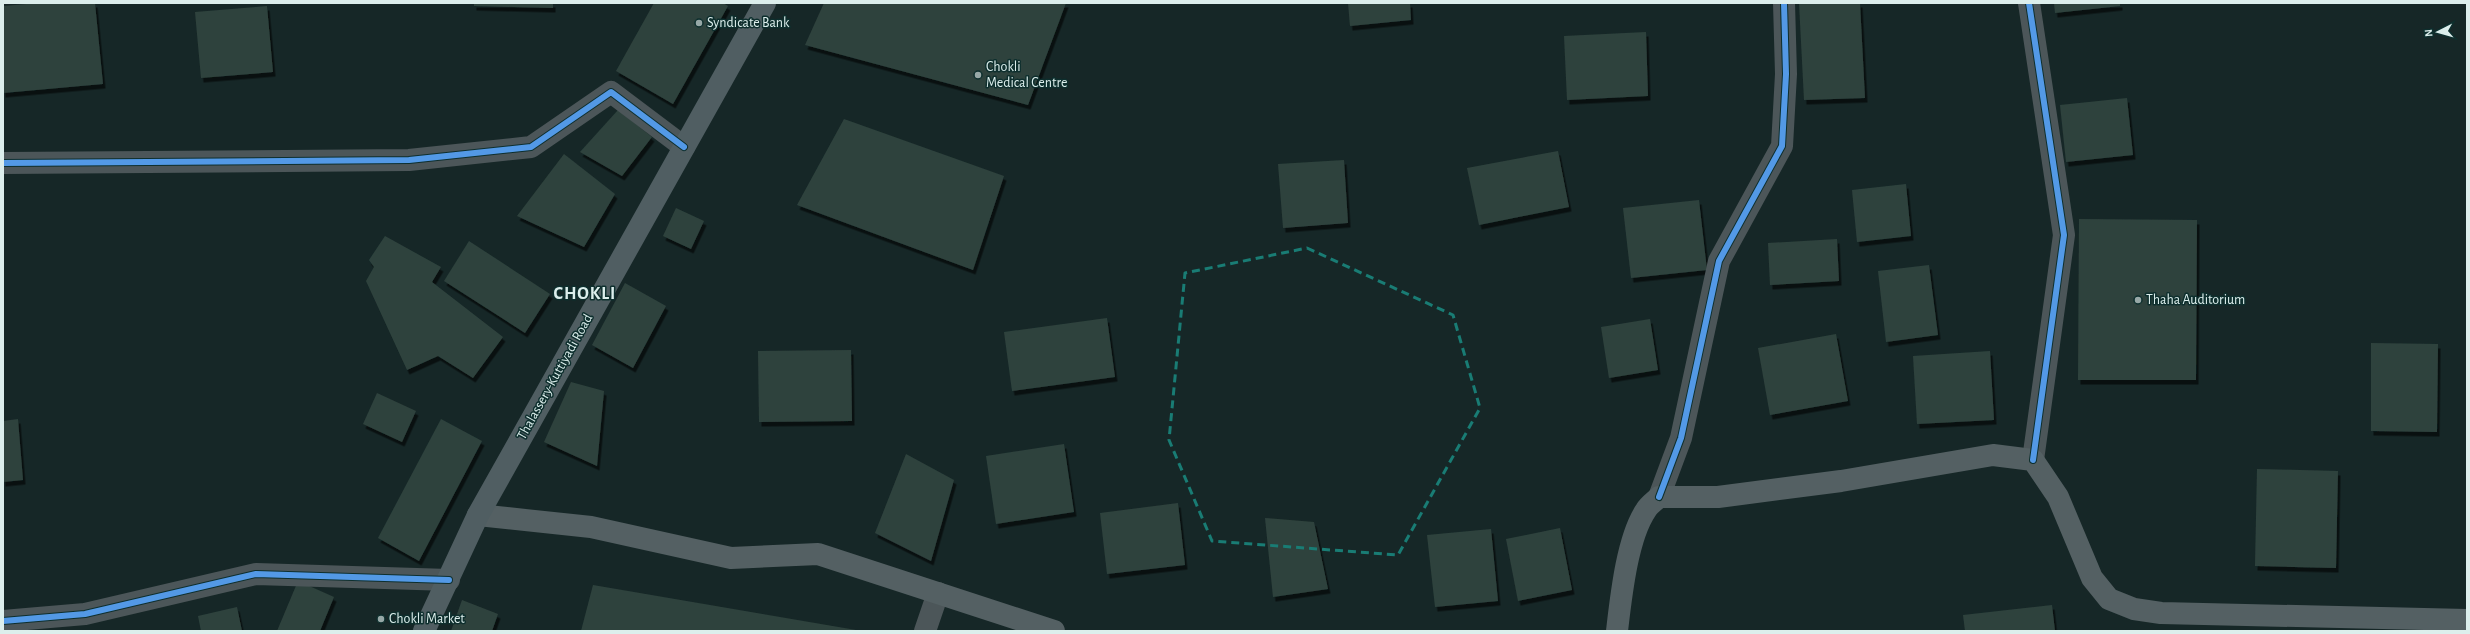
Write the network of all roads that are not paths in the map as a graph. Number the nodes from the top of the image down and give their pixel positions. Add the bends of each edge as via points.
1 (1784, 3) edge
2 (2029, 3) edge
3 (758, 5) edge
4 (684, 147) junction
5 (3, 163) edge
6 (2033, 460) junction
7 (1659, 497) junction
8 (478, 515) junction
9 (449, 580) junction
10 (938, 593) junction
11 (2467, 620) edge
12 (3, 621) edge
13 (424, 631) edge
14 (925, 631) edge
15 (1054, 631) edge
16 (1617, 631) edge

1 - 7 street via 1786,74 1782,146 1719,260 1681,438
2 - 6 street via 2064,236
3 - 4 main road, Thalassery-Kuttiyadi Road
4 - 5 street via 611,92 530,147 409,160
4 - 8 main road, Thalassery-Kuttiyadi Road
6 - 7 main road via 1993,455 1834,482 1718,497
6 - 11 main road via 2058,497 2092,578 2109,599 2134,609 2161,613
7 - 16 main road via 1646,509 1635,534 1621,595
8 - 9 main road, Thalassery-Kuttiyadi Road
8 - 10 main road via 591,527 731,558 818,554
9 - 12 street via 256,574 85,614
9 - 13 main road, Thalassery-Kuttiyadi Road
10 - 14 street
10 - 15 main road

